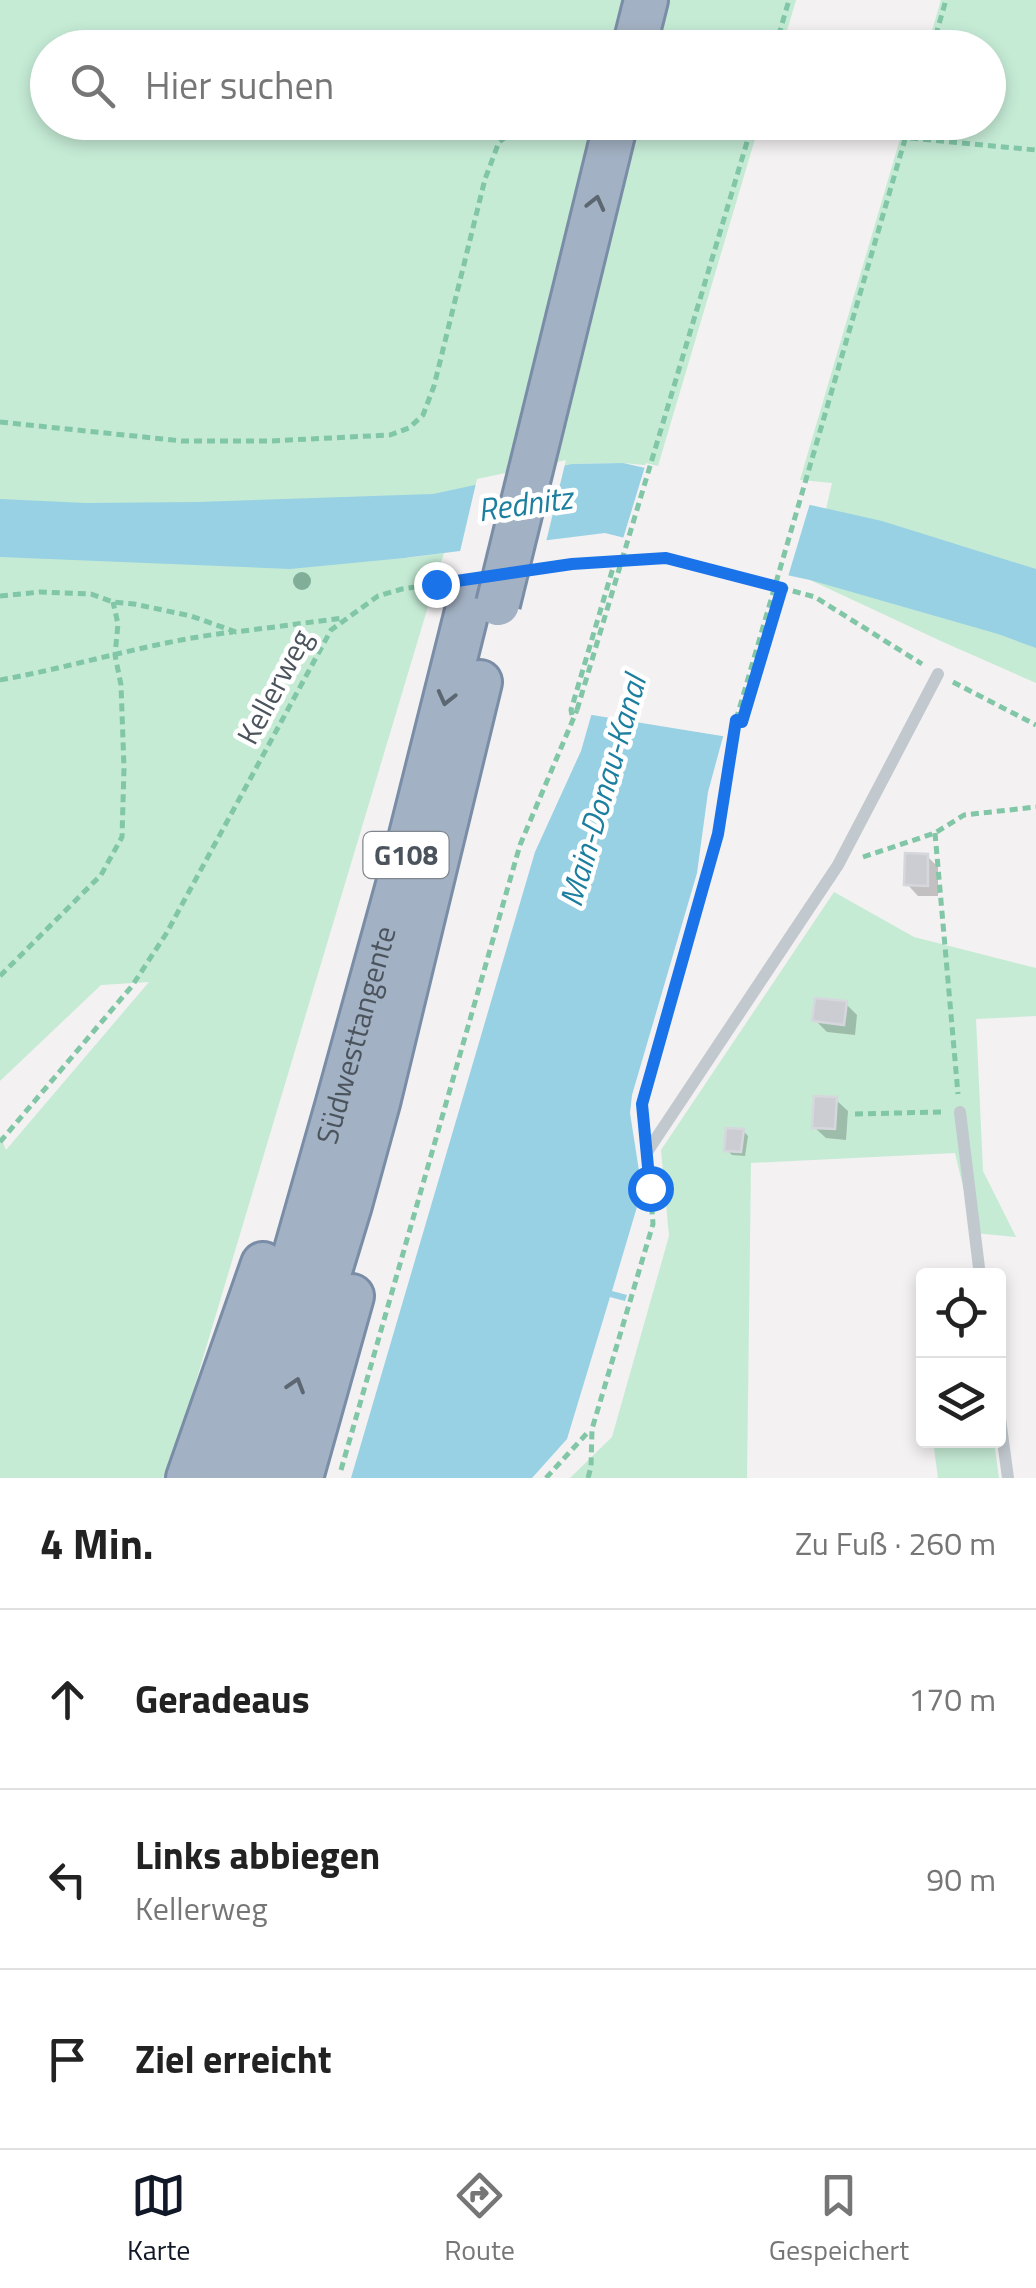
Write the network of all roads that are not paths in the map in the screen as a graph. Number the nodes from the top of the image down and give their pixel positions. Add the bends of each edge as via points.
1 (616, 0) edge
2 (646, 0) edge
3 (608, 30) edge
4 (638, 30) edge
5 (582, 140) edge
6 (611, 140) edge
7 (476, 596) junction
8 (938, 674) road end
9 (406, 992) junction
10 (337, 1106) junction
11 (960, 1112) road end
12 (647, 1152) road end
13 (979, 1268) edge
14 (1004, 1448) edge
15 (188, 1478) edge
16 (225, 1478) edge
17 (267, 1478) edge
18 (301, 1478) edge
19 (1008, 1478) edge

1 - 3 highway
2 - 4 highway
5 - 7 highway, Südwesttangente / G108
7 -> 6 highway, Südwesttangente / G108, bridge
7 - 9 highway, Südwesttangente / G108
7 -> 10 highway, Südwesttangente / G108
8 - 12 lane via 838,865
17 -> 9 highway, Südwesttangente / G108 via 350,1206
9 - 18 highway via 402,1108
10 - 15 highway via 285,1201
10 - 16 highway, Südwesttangente / G108
11 - 13 lane
14 - 19 lane

